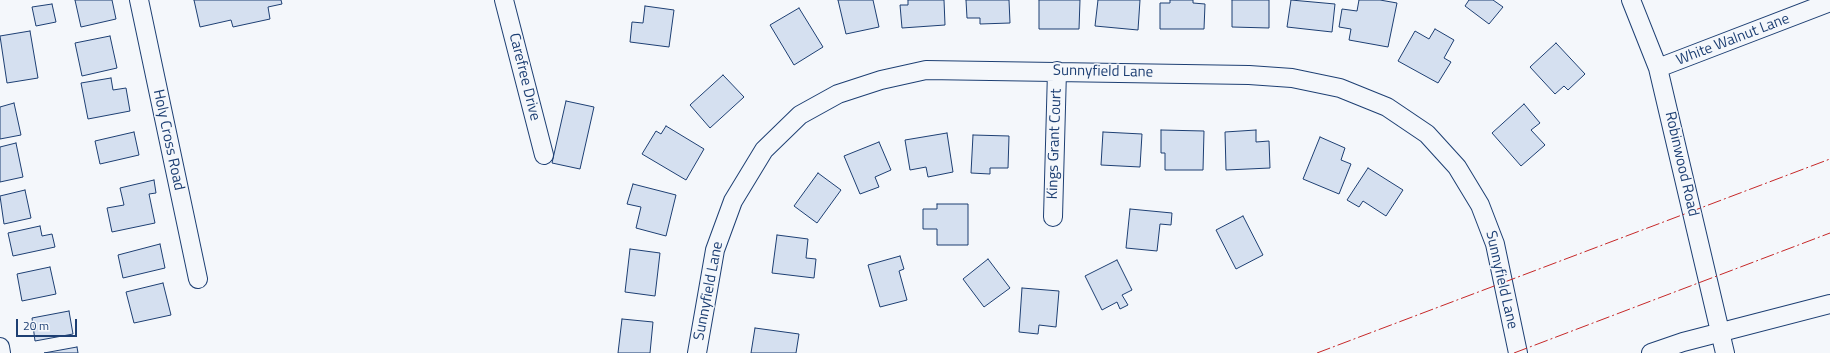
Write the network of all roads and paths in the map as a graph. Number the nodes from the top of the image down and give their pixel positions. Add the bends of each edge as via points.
1 (139, 0) edge
2 (504, 0) edge
3 (1631, 0) edge
4 (1830, 2) edge
5 (1658, 68) junction
6 (1057, 71) junction
7 (544, 155) dead end
8 (1053, 217) dead end
9 (198, 279) dead end
10 (1830, 304) edge
11 (1721, 332) junction
12 (0, 347) edge
13 (1, 353) edge
14 (697, 353) edge
15 (1518, 353) edge
16 (1651, 353) edge
17 (1726, 353) edge

1 - 9 street, Holy Cross Road
2 - 7 street, Carefree Drive
3 - 5 street, Robinwood Road
4 - 5 street, White Walnut Lane
5 - 11 street, Robinwood Road
6 - 8 street, Kings Grant Court
6 - 14 street, Sunnyfield Lane via 926,70 880,80 838,94 800,115 764,150 733,201 715,250
6 - 15 street, Sunnyfield Lane via 1292,78 1340,88 1386,107 1426,134 1457,167 1480,205 1495,244
10 - 11 street
11 - 16 street
11 - 17 street, Robinwood Road
12 - 13 street

